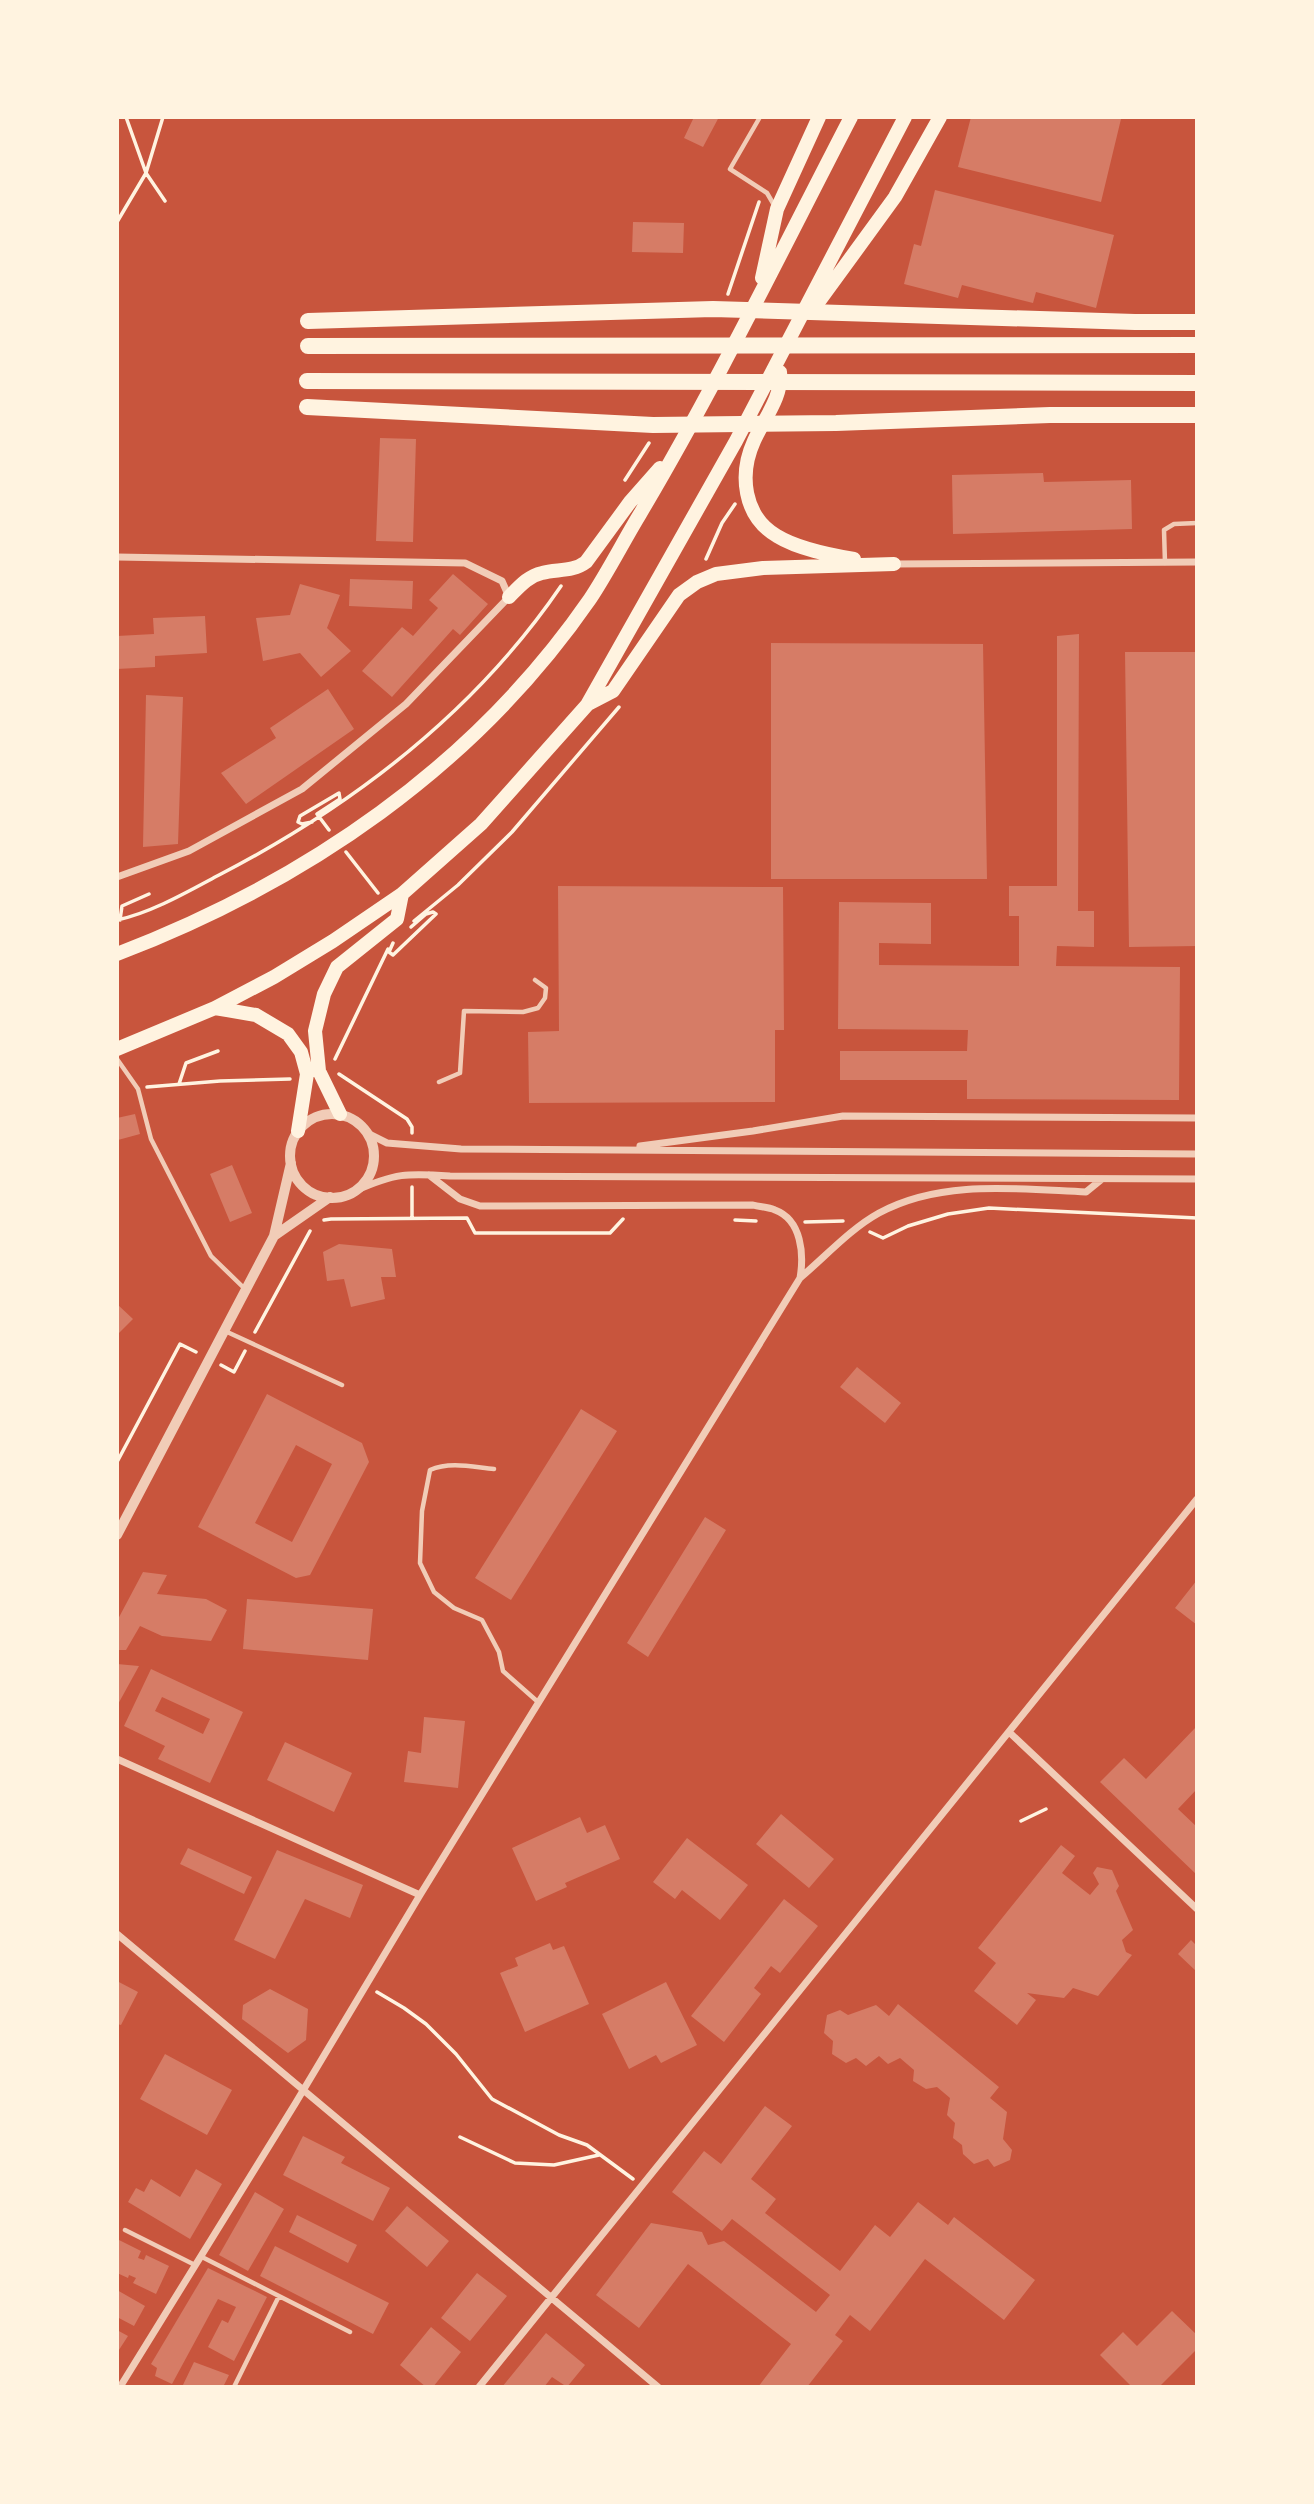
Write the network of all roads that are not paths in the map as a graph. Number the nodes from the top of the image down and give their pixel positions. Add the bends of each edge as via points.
1 (760, 117) edge
2 (820, 117) edge
3 (851, 117) edge
4 (905, 117) edge
5 (940, 117) edge
6 (776, 209) junction
7 (817, 296) junction
8 (758, 297) junction
9 (308, 321) dead end
10 (1197, 322) edge
11 (1197, 345) edge
12 (308, 346) dead end
13 (778, 359) junction
14 (307, 382) dead end
15 (1197, 383) edge
16 (307, 407) dead end
17 (1197, 415) edge
18 (684, 441) junction
19 (1197, 523) edge
20 (117, 557) edge
21 (1165, 562) junction
22 (1197, 562) edge
23 (894, 564) junction
24 (509, 597) junction
25 (587, 705) junction
26 (117, 877) edge
27 (402, 894) junction
28 (117, 954) edge
29 (535, 980) dead end
30 (215, 1008) junction
31 (117, 1049) edge
32 (117, 1059) edge
33 (439, 1082) dead end
34 (340, 1114) junction
35 (1197, 1118) edge
36 (298, 1131) junction
37 (369, 1134) junction
38 (616, 1149) junction
39 (1197, 1154) edge
40 (291, 1163) junction
41 (428, 1175) junction
42 (1102, 1179) junction
43 (1197, 1179) edge
44 (355, 1191) junction
45 (330, 1198) junction
46 (274, 1236) junction
47 (800, 1278) junction
48 (246, 1289) junction
49 (224, 1330) junction
50 (342, 1385) dead end
51 (494, 1469) dead end
52 (1197, 1499) edge
53 (117, 1535) edge
54 (539, 1703) junction
55 (1009, 1732) junction
56 (117, 1759) edge
57 (420, 1895) junction
58 (1197, 1909) edge
59 (117, 1934) edge
60 (304, 2089) junction
61 (125, 2230) dead end
62 (201, 2256) junction
63 (195, 2265) junction
64 (279, 2296) junction
65 (552, 2298) junction
66 (350, 2332) dead end
67 (120, 2387) edge
68 (234, 2387) edge
69 (479, 2387) edge
70 (658, 2387) edge

1 - 6 lane via 730,169 767,193
2 - 6 highway
3 - 8 highway
4 - 7 highway
5 - 7 highway via 895,197
6 - 8 highway
7 - 13 highway
8 - 18 highway
9 - 10 highway via 713,309
11 - 12 highway
13 - 23 highway via 781,378 777,395 746,466 750,505 778,537 845,558
13 - 25 highway
14 - 15 highway
16 - 17 highway via 653,425
18 - 24 highway via 630,502 586,562 573,569 540,573
18 - 28 highway via 591,598 533,671 431,774 312,861 172,933
19 - 21 lane via 1174,524 1164,530
20 - 24 street via 465,563 502,581
21 - 22 street
21 - 23 street
23 - 25 highway via 754,569 716,574 697,582 680,595 613,691
24 - 26 street via 406,704 302,789 189,852
25 - 27 highway via 481,824
27 - 30 highway via 333,942
27 - 34 highway via 397,919 337,967 324,994 315,1031 319,1071
29 - 33 lane via 546,988 538,1008 464,1011 460,1073
30 - 31 highway
30 - 36 highway via 256,1015 288,1034 301,1052 307,1074
32 - 48 lane via 138,1089 151,1139 211,1256
34 - 36 street via 309,1120
34 - 37 street
35 - 38 street via 843,1116
36 - 40 street via 291,1146
37 - 38 street via 387,1143 461,1149
37 - 44 street via 373,1165 367,1180
38 - 39 street
40 - 45 street via 304,1187
40 - 46 street
41 - 42 street
41 - 44 street via 385,1177
41 - 47 street via 460,1199 480,1206 753,1205 777,1210 801,1242
42 - 43 street
42 - 47 street via 1086,1192 932,1192 879,1213
44 - 45 street
45 - 46 street
46 - 48 street
47 - 54 street
48 - 49 street
49 - 50 lane
49 - 53 street
51 - 54 lane via 456,1465 430,1470 422,1511 420,1563 434,1592 454,1608 482,1620 499,1652 503,1671
52 - 55 street
54 - 57 street
55 - 58 street
55 - 65 street
56 - 57 street
57 - 60 street
59 - 60 street
60 - 62 street
60 - 65 street
61 - 63 lane
62 - 63 street
62 - 64 lane
63 - 67 street
64 - 66 lane
64 - 68 lane
65 - 69 street
65 - 70 street

